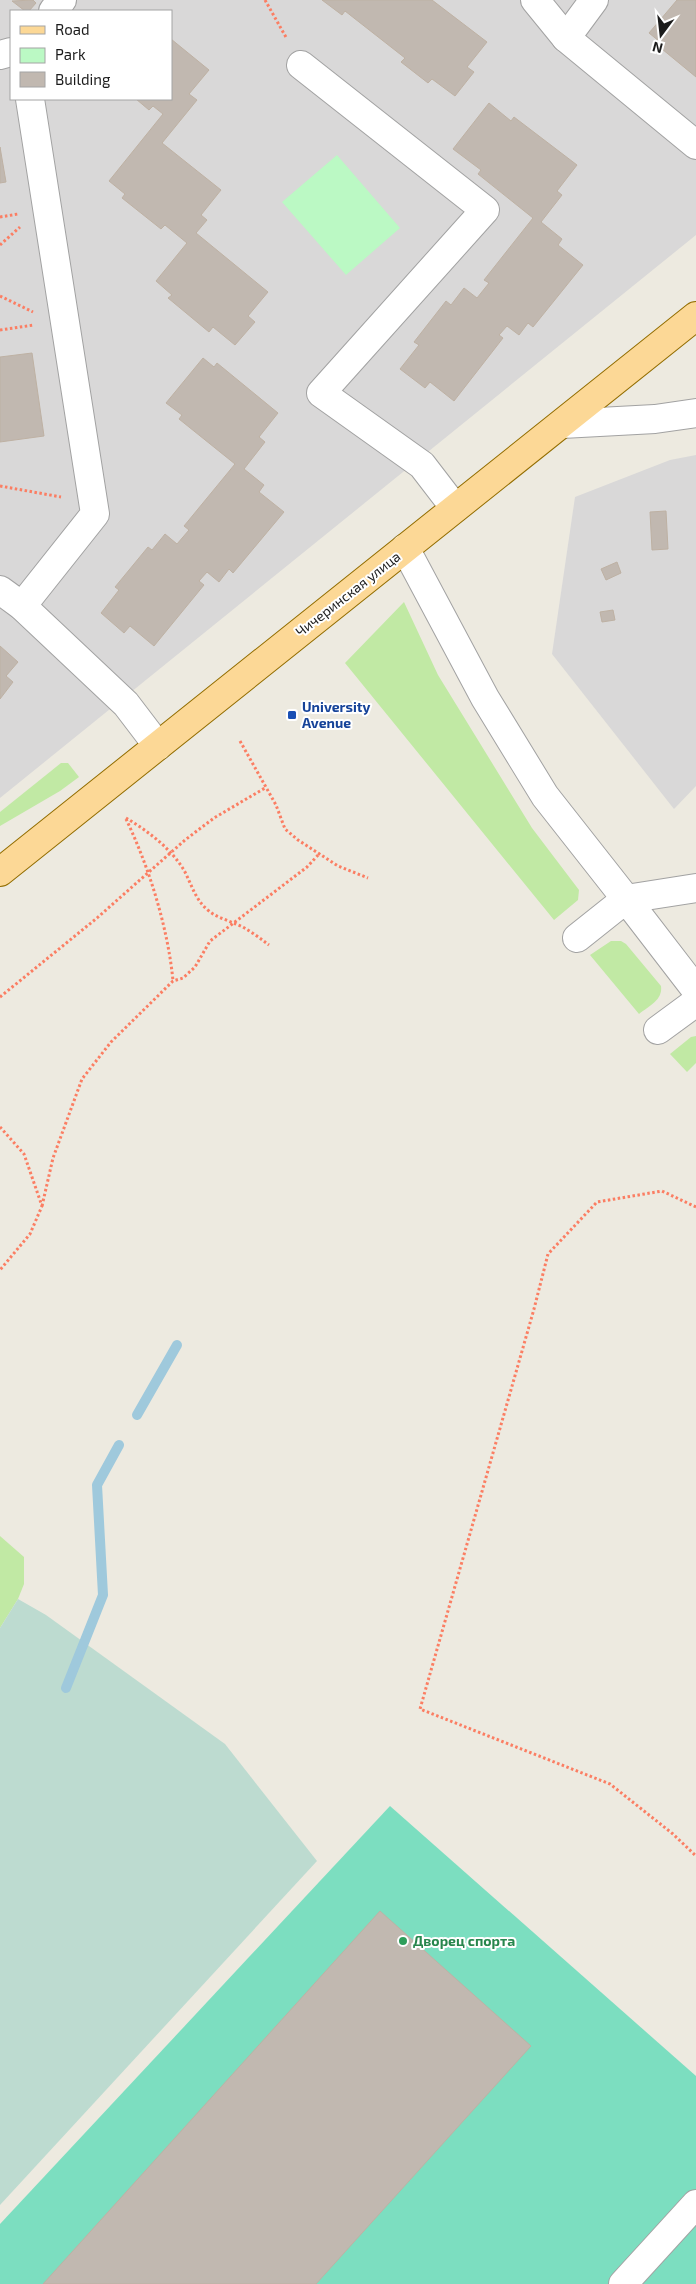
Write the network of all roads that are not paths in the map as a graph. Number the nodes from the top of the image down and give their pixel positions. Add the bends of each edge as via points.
1 (62, 0) edge
2 (535, 0) edge
3 (594, 0) edge
4 (54, 10) edge
5 (566, 38) junction
6 (301, 65) road end
7 (30, 100) edge
8 (696, 145) edge
9 (696, 316) edge
10 (696, 413) edge
11 (562, 424) junction
12 (455, 508) junction
13 (406, 548) junction
14 (0, 590) edge
15 (22, 606) junction
16 (158, 746) junction
17 (0, 872) edge
18 (696, 888) edge
19 (626, 898) junction
20 (577, 938) dead end
21 (696, 990) edge
22 (696, 1002) edge
23 (658, 1030) dead end
24 (696, 2204) edge
25 (623, 2284) edge

1 - 4 street
2 - 5 street
3 - 5 street
5 - 8 street
6 - 12 street via 484,210 321,393 422,465
7 - 15 street via 95,514
9 - 11 main road, Чичеринская улица
10 - 11 street via 655,419
11 - 12 main road, Чичеринская улица
12 - 13 main road, Чичеринская улица
13 - 16 main road, Чичеринская улица
13 - 19 street via 485,698 540,788
14 - 15 street
15 - 16 street via 126,704
16 - 17 main road, Чичеринская улица
18 - 19 street
19 - 20 street
19 - 21 street
22 - 23 street
24 - 25 street

